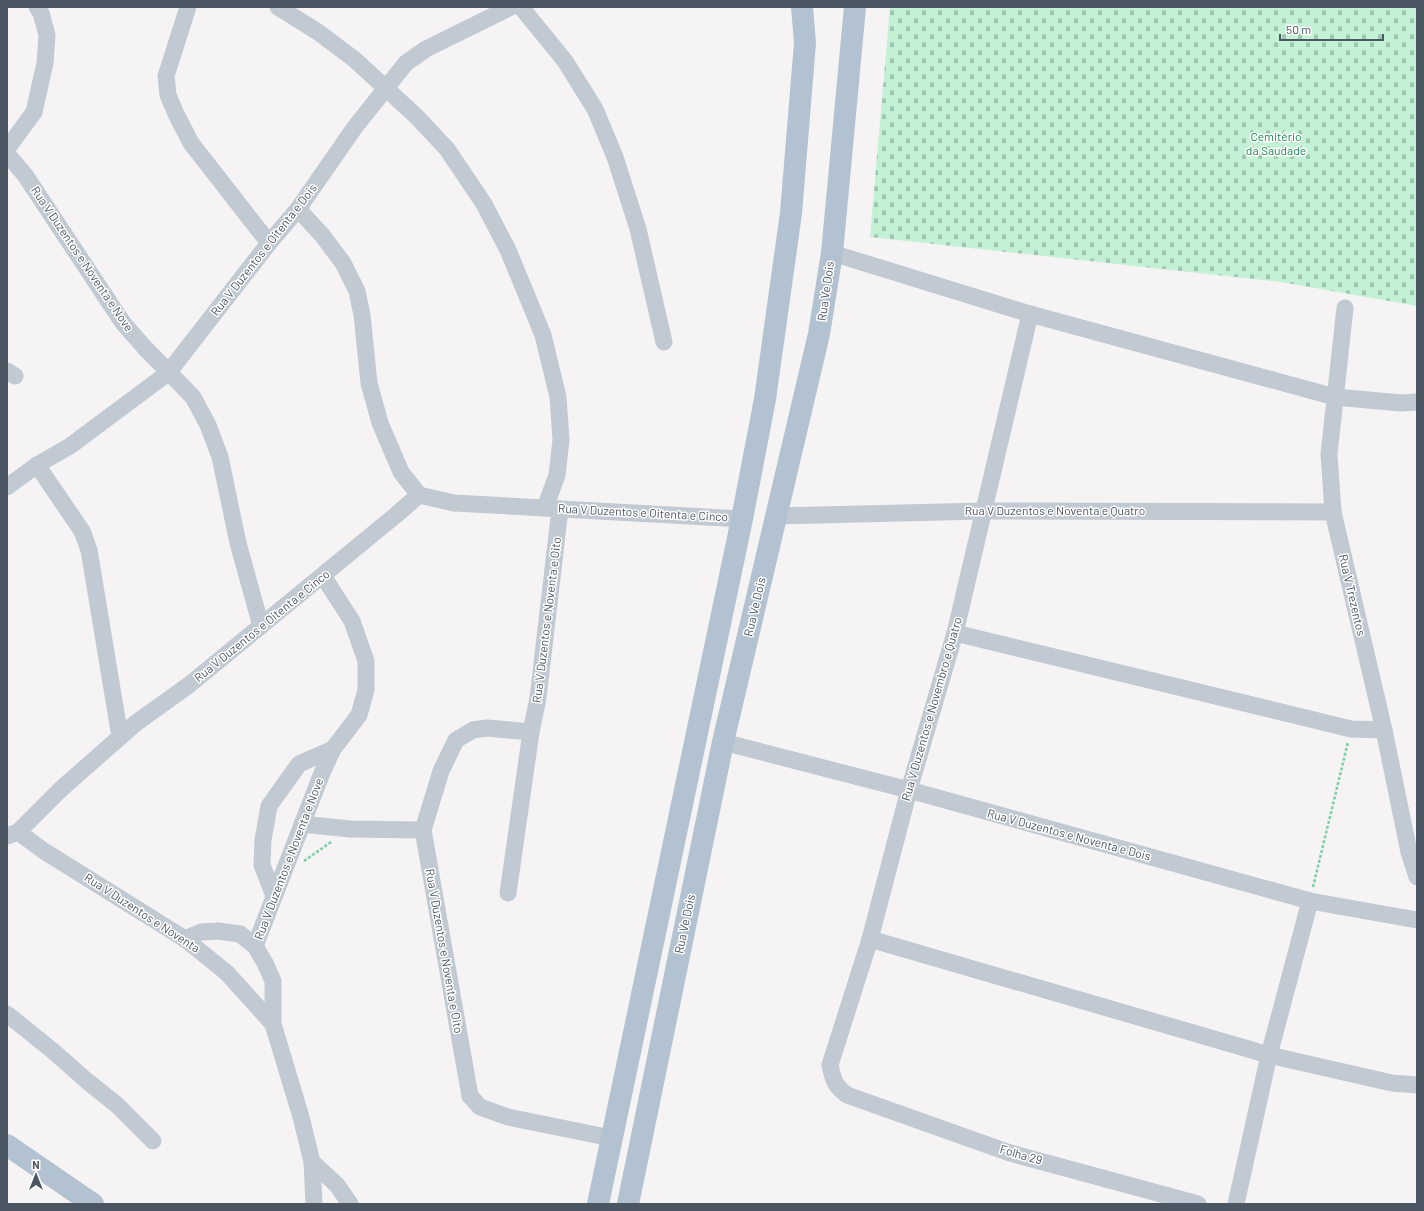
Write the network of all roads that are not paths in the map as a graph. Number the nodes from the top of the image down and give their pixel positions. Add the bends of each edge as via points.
1 (37, 7) edge
2 (188, 7) edge
3 (278, 7) edge
4 (511, 7) edge
5 (521, 7) edge
6 (802, 7) edge
7 (855, 7) edge
8 (386, 87) junction
9 (14, 132) edge
10 (7, 149) edge
11 (7, 154) edge
12 (298, 209) junction
13 (269, 243) junction
14 (832, 253) junction
15 (1345, 308) dead end
16 (1030, 314) junction
17 (664, 342) dead end
18 (168, 373) junction
19 (1335, 397) junction
20 (1417, 402) edge
21 (37, 465) junction
22 (7, 487) edge
23 (419, 495) junction
24 (553, 508) junction
25 (984, 511) junction
26 (1333, 512) junction
27 (777, 516) junction
28 (742, 519) junction
29 (322, 576) junction
30 (261, 626) junction
31 (955, 633) junction
32 (1384, 730) junction
33 (531, 732) junction
34 (120, 737) junction
35 (723, 742) junction
36 (334, 749) junction
37 (908, 790) junction
38 (302, 824) junction
39 (423, 830) junction
40 (12, 834) edge
41 (1413, 851) edge
42 (1417, 877) edge
43 (508, 893) dead end
44 (274, 896) junction
45 (1310, 901) junction
46 (1417, 920) edge
47 (185, 939) junction
48 (870, 939) junction
49 (255, 946) junction
50 (7, 1014) edge
51 (273, 1024) junction
52 (1269, 1054) junction
53 (1417, 1085) edge
54 (847, 1096) joint
55 (611, 1138) junction
56 (153, 1141) dead end
57 (7, 1145) edge
58 (312, 1162) junction
59 (93, 1204) edge
60 (314, 1204) edge
61 (350, 1204) edge
62 (598, 1204) edge
63 (628, 1204) edge
64 (1198, 1204) edge
65 (1236, 1204) edge

1 - 9 street via 47,35 45,63 34,112
2 - 13 street via 166,76 168,95 192,143
3 - 8 street, Rua V Duzentos e Oitenta e Cinco via 318,32
4 - 8 street, Rua V Duzentos e Oitenta e Dois via 426,49 406,63
5 - 17 street via 565,61 595,109 638,229
6 - 28 main road via 805,43 791,213 765,399
7 - 14 main road, Rua Ve Dois
8 - 12 street, Rua V Duzentos e Oitenta e Dois
8 - 24 street, Rua V Duzentos e Oitenta e Cinco via 447,149 484,204 508,250 543,335 558,397 561,440
9 - 10 street
11 - 18 street, Rua V Duzentos e Noventa e Nove via 25,175 123,323
12 - 13 street, Rua V Duzentos e Oitenta e Dois
12 - 23 street via 343,263 357,291 370,384 380,424 401,472
13 - 18 street, Rua V Duzentos e Oitenta e Dois
14 - 16 street
14 - 27 main road, Rua Ve Dois via 819,334
15 - 19 street, Rua V Trezentos
16 - 19 street
16 - 25 street, Rua V Duzentos e Novembro e Quatro
18 - 21 street, Rua V Duzentos e Oitenta e Dois via 70,446
18 - 30 street, Rua V Duzentos e Noventa e Nove via 193,397 208,425 220,457 238,543
19 - 20 street
19 - 26 street, Rua V Trezentos via 1329,454
21 - 22 street, Rua V Duzentos e Oitenta e Dois
21 - 34 street via 82,531 89,550
23 - 24 street, Rua V Duzentos e Oitenta e Cinco via 454,503
23 - 29 street, Rua V Duzentos e Oitenta e Cinco
24 - 28 street, Rua V Duzentos e Oitenta e Cinco
24 - 33 street, Rua V Duzentos e Noventa e Oito via 538,698
25 - 26 street, Rua V Duzentos e Noventa e Quatro
25 - 27 street, Rua V Duzentos e Noventa e Quatro
25 - 31 street, Rua V Duzentos e Novembro e Quatro
26 - 32 street, Rua V Trezentos
27 - 35 main road, Rua Ve Dois
28 - 55 main road
29 - 30 street, Rua V Duzentos e Oitenta e Cinco
29 - 36 street, Rua V Duzentos e Noventa e Nove via 352,621 366,661 366,690 359,715
30 - 34 street, Rua V Duzentos e Oitenta e Cinco
31 - 32 street via 1351,729
31 - 37 street, Rua V Duzentos e Novembro e Quatro
32 - 41 street, Rua V Trezentos
33 - 39 street, Rua V Duzentos e Noventa e Oito via 487,728 473,730 456,740 441,771
33 - 43 street, Rua V Duzentos e Noventa e Oito
34 - 40 street, Rua V Duzentos e Oitenta e Cinco
35 - 37 street, Rua V Duzentos e Noventa e Dois
35 - 63 main road, Rua Ve Dois
36 - 38 street, Rua V Duzentos e Noventa e Nove
36 - 44 street via 299,764 268,806 262,865
37 - 45 street, Rua V Duzentos e Noventa e Dois
37 - 48 street, Rua V Duzentos e Novembro e Quatro
38 - 39 street via 350,829
38 - 44 street, Rua V Duzentos e Noventa e Nove
39 - 55 street, Rua V Duzentos e Noventa e Oito via 470,1096 480,1107 508,1117
40 - 47 street, Rua V Duzentos e Noventa via 44,851
41 - 42 street, Rua V Trezentos
44 - 49 street, Rua V Duzentos e Noventa e Nove
45 - 46 street, Rua V Duzentos e Noventa e Dois
45 - 52 street
47 - 49 street via 201,932 218,931 240,934
47 - 51 street, Rua V Duzentos e Noventa via 227,973
48 - 52 street
48 - 54 street, Rua V Duzentos e Novembro e Quatro via 830,1065 837,1088
49 - 51 street, Rua V Duzentos e Noventa e Nove via 273,981
50 - 56 street via 117,1105
51 - 58 street, Rua V Duzentos e Noventa e Nove
52 - 53 street via 1392,1083
52 - 65 street
54 - 64 street, Folha 29 via 1010,1153
55 - 62 main road
57 - 59 main road
58 - 60 street, Rua V Duzentos e Noventa e Nove
58 - 61 street via 337,1185

